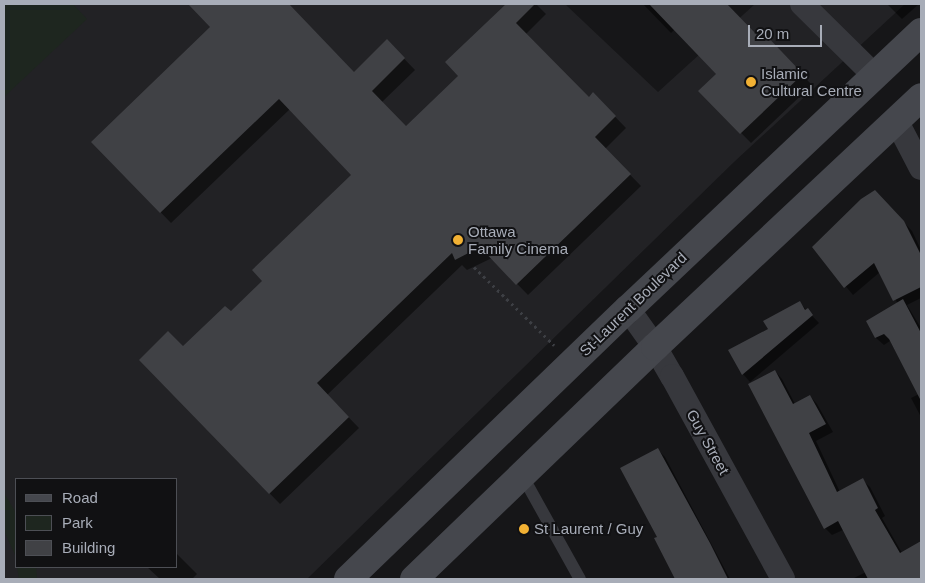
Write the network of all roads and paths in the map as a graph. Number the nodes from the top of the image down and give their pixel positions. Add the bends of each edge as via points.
1 (802, 4) edge
2 (921, 32) edge
3 (875, 76) junction
4 (921, 96) edge
5 (896, 120) junction
6 (921, 168) edge
7 (474, 267) dead end
8 (628, 308) junction
9 (655, 347) junction
10 (558, 349) dead end
11 (522, 475) junction
12 (348, 579) edge
13 (414, 579) edge
14 (580, 579) edge
15 (783, 579) edge

1 - 3 street
2 - 3 main road, St-Laurent Boulevard
3 - 8 main road, St-Laurent Boulevard
4 - 5 main road
5 - 6 street
5 - 9 main road
7 - 10 path
8 - 9 street, Guy Street
8 - 12 main road, St-Laurent Boulevard
9 - 11 main road
9 - 15 street, Guy Street
11 - 13 main road
11 - 14 lane

